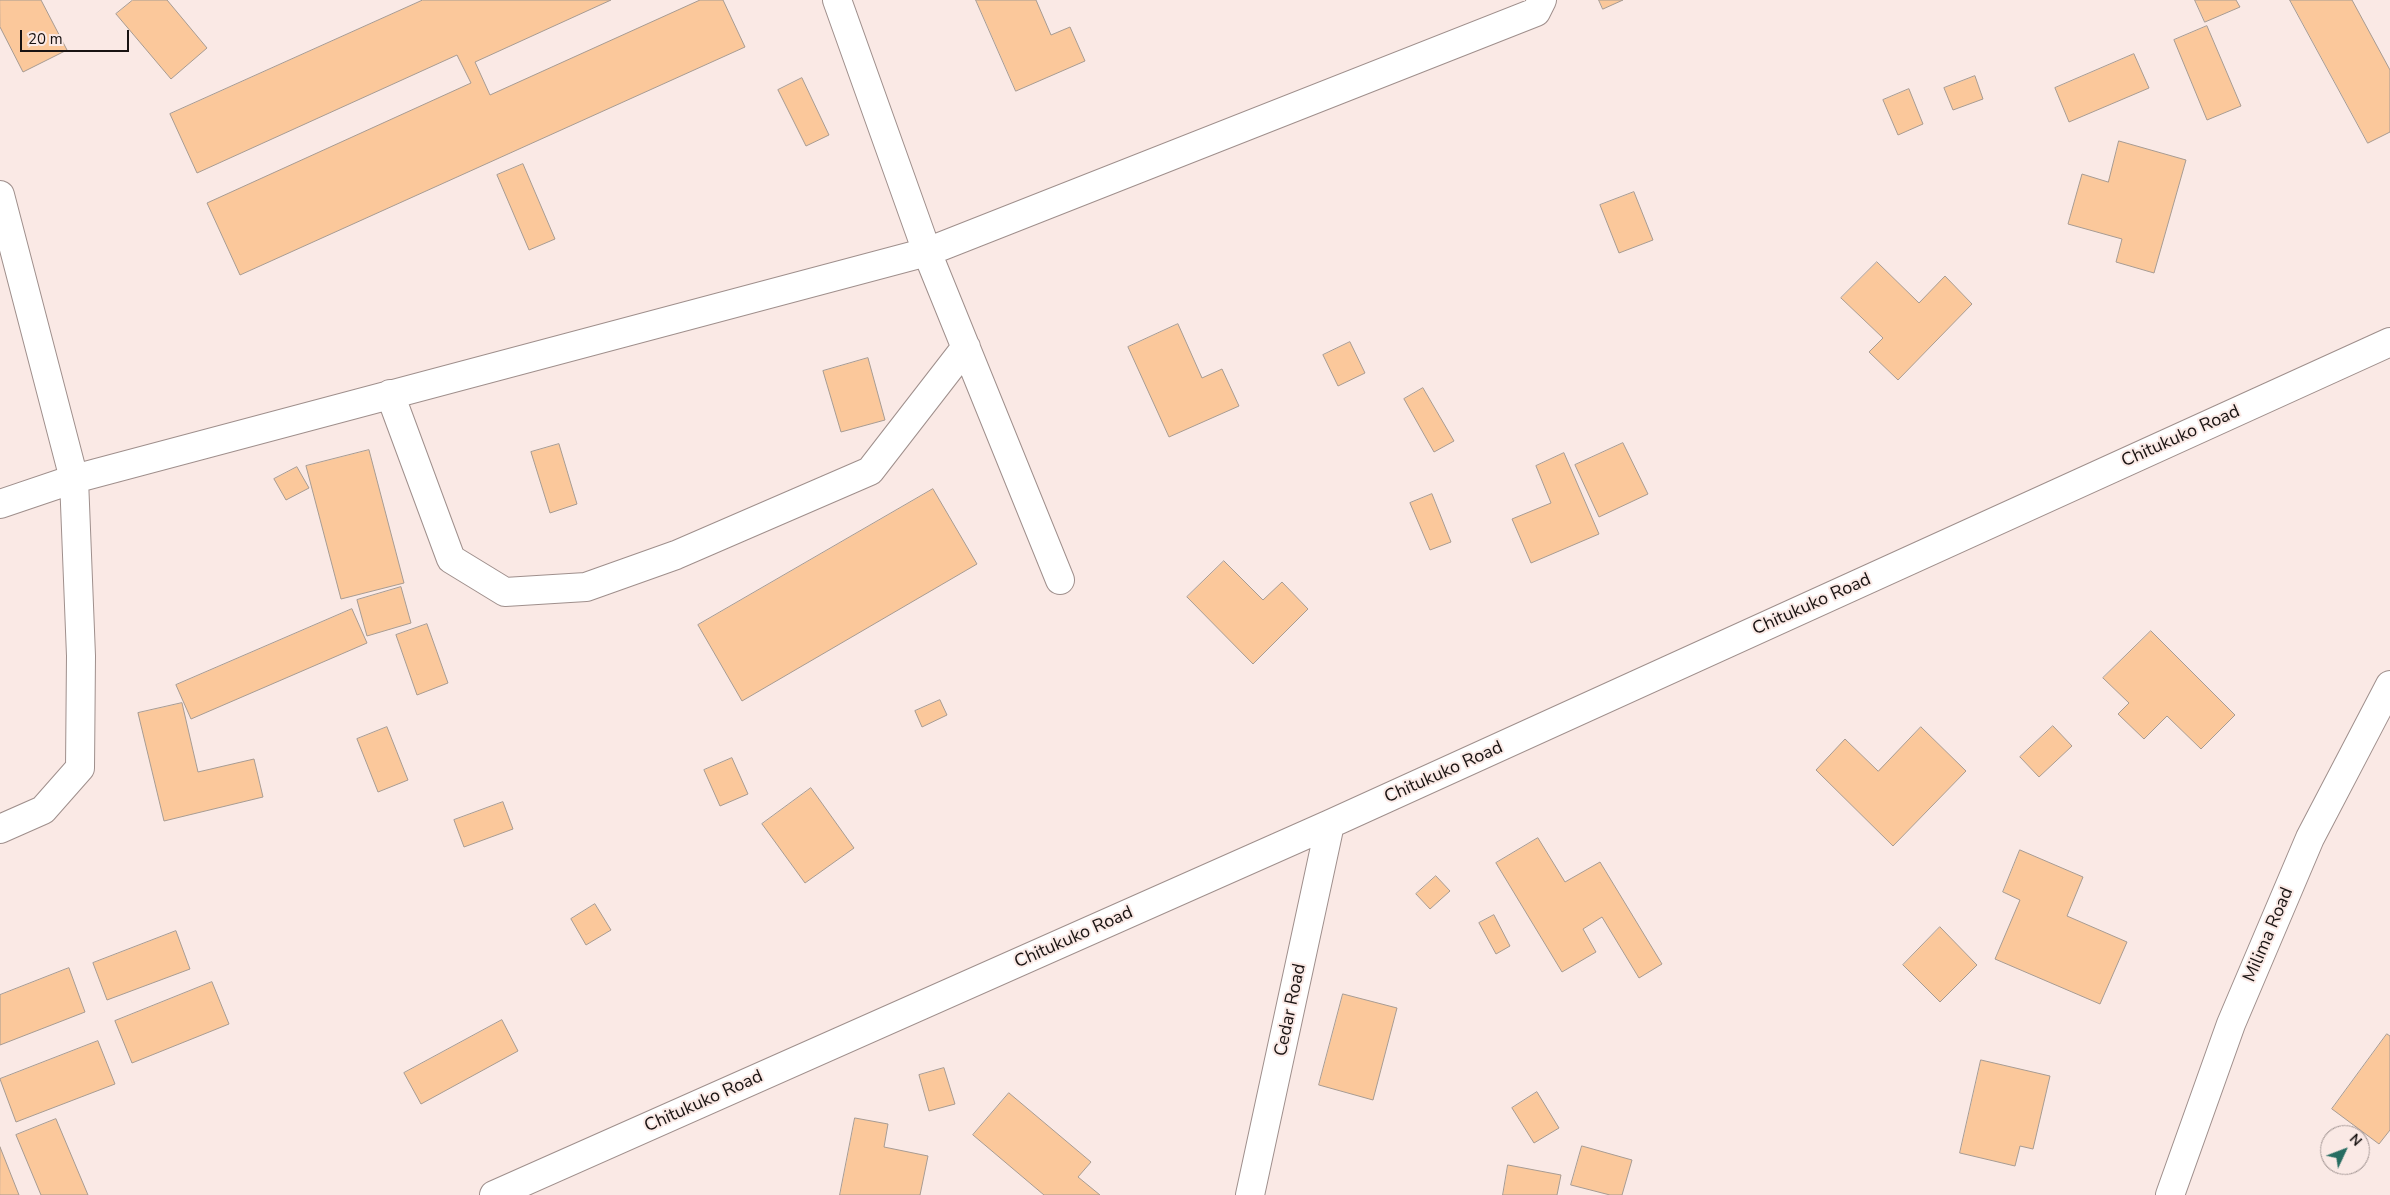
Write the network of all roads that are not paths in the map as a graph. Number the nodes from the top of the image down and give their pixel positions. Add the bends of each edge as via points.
1 (837, 0) edge
2 (1542, 0) edge
3 (0, 194) edge
4 (927, 252) junction
5 (2390, 342) edge
6 (966, 347) junction
7 (390, 394) junction
8 (74, 479) junction
9 (0, 504) edge
10 (1060, 580) dead end
11 (2390, 685) edge
12 (1330, 824) junction
13 (0, 828) edge
14 (494, 1195) edge
15 (1250, 1195) edge
16 (2170, 1195) edge

1 - 4 street
2 - 4 street via 1536,12
3 - 8 street
4 - 6 street
4 - 7 street
5 - 12 street, Chitukuko Road
6 - 7 street via 870,471 676,555 586,587 505,592 451,559
6 - 10 street
7 - 8 street
8 - 9 street
8 - 13 street via 81,656 80,768 43,810
11 - 16 street, Milima Road via 2310,838 2231,1024
12 - 14 street, Chitukuko Road
12 - 15 street, Cedar Road

